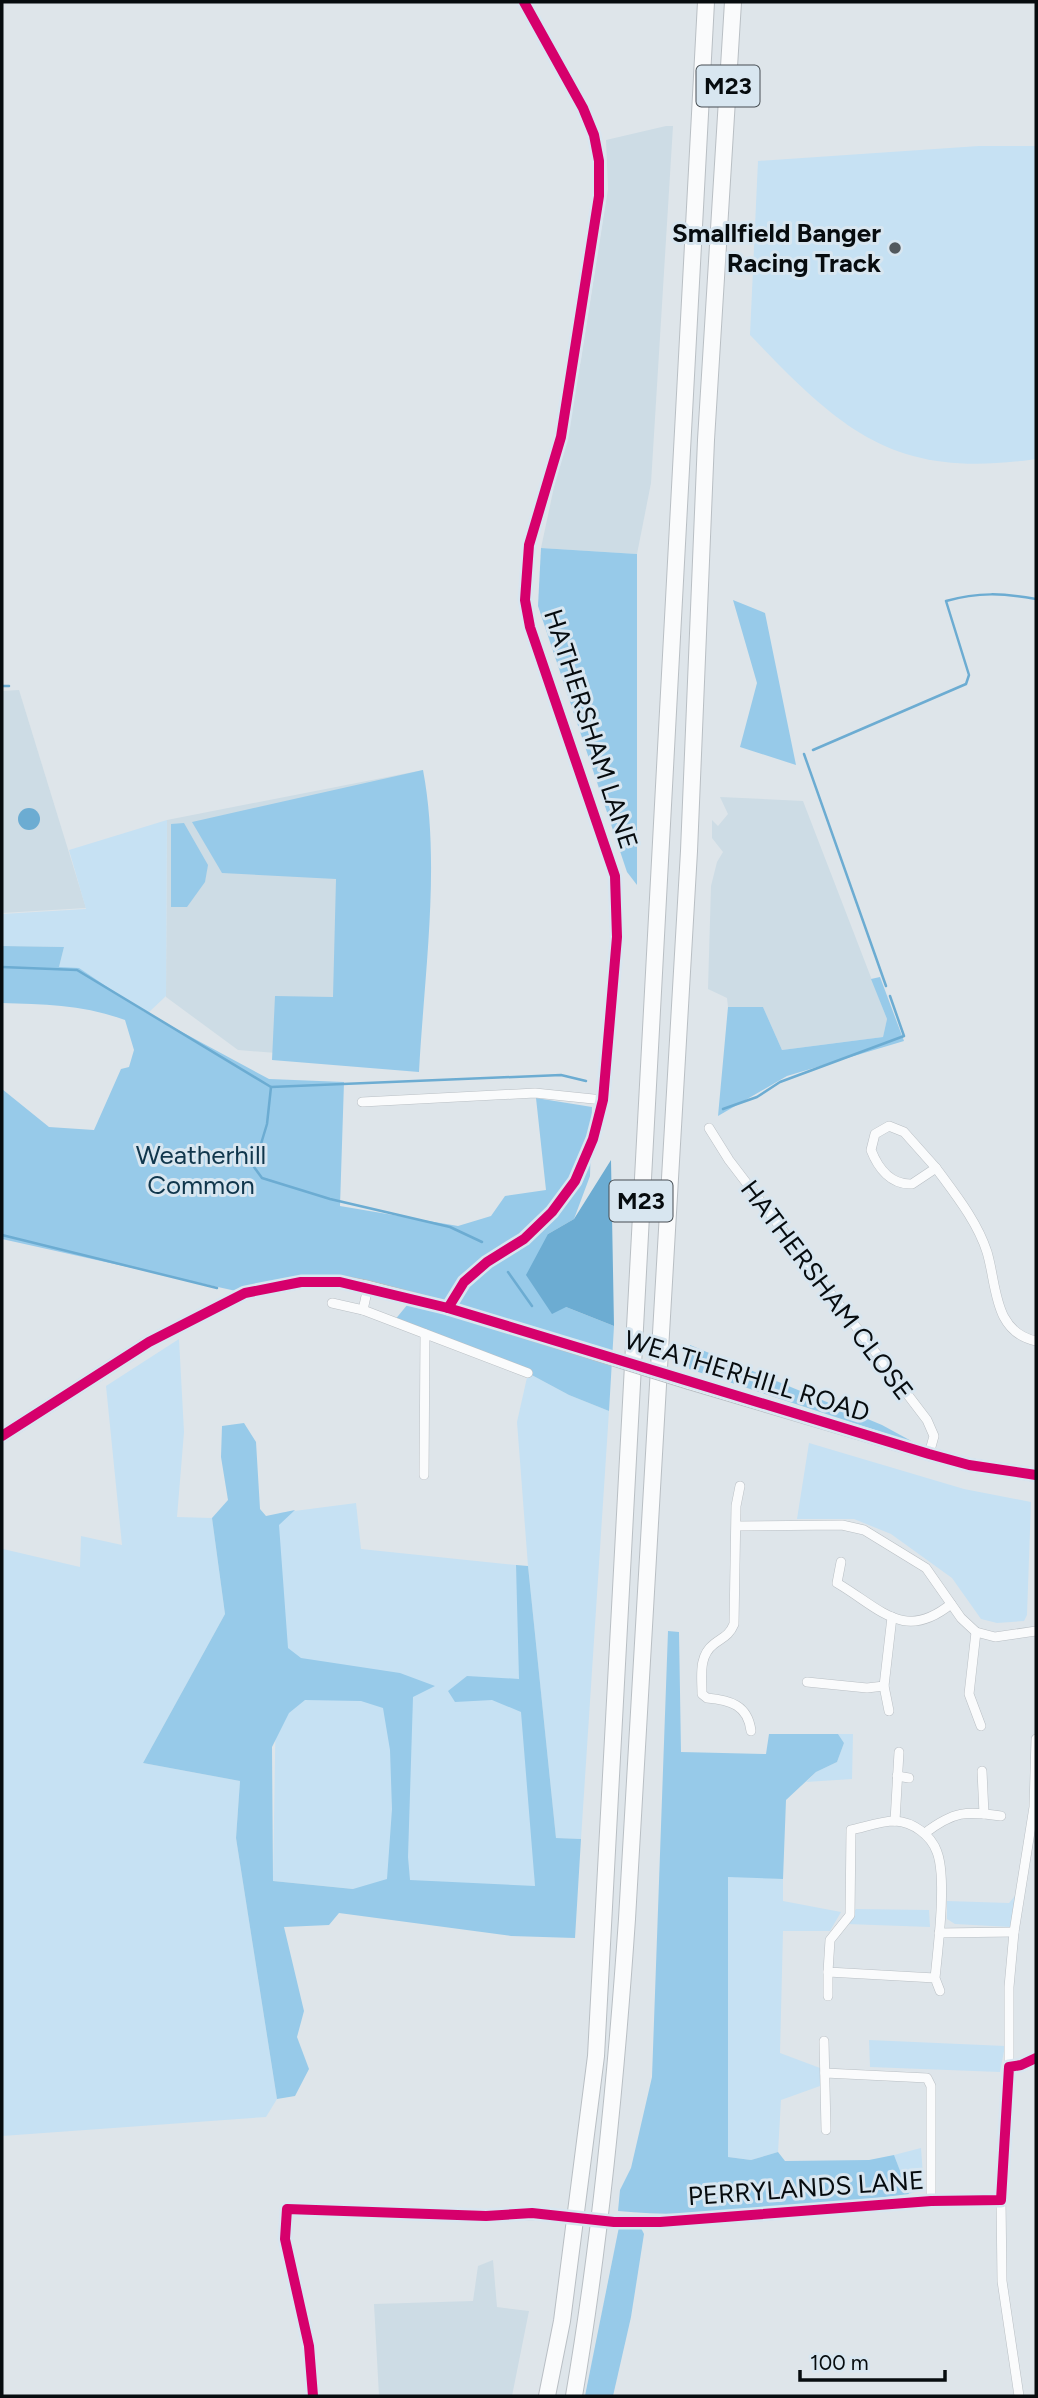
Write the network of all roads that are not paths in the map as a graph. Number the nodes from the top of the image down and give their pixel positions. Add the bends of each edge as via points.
1 (524, 2) edge
2 (706, 2) edge
3 (733, 2) edge
4 (603, 1100) junction
5 (362, 1102) dead end
6 (709, 1129) dead end
7 (936, 1168) junction
8 (368, 1287) junction
9 (332, 1303) dead end
10 (448, 1308) junction
11 (363, 1310) junction
12 (425, 1334) junction
13 (1036, 1341) edge
14 (528, 1373) dead end
15 (2, 1436) edge
16 (929, 1454) junction
17 (424, 1475) dead end
18 (1036, 1475) edge
19 (740, 1486) dead end
20 (737, 1526) junction
21 (841, 1562) dead end
22 (951, 1604) junction
23 (892, 1618) junction
24 (1036, 1631) edge
25 (976, 1632) junction
26 (807, 1682) dead end
27 (884, 1686) junction
28 (889, 1712) dead end
29 (981, 1726) dead end
30 (751, 1731) dead end
31 (1036, 1739) edge
32 (899, 1752) dead end
33 (982, 1771) dead end
34 (897, 1776) junction
35 (909, 1778) dead end
36 (984, 1814) junction
37 (1001, 1816) dead end
38 (895, 1821) junction
39 (925, 1833) junction
40 (1014, 1932) junction
41 (939, 1933) junction
42 (828, 1972) junction
43 (935, 1978) junction
44 (940, 1991) dead end
45 (828, 1996) dead end
46 (824, 2041) dead end
47 (1036, 2058) edge
48 (1009, 2067) junction
49 (825, 2073) junction
50 (826, 2130) dead end
51 (1001, 2200) junction
52 (931, 2201) junction
53 (563, 2215) dead end
54 (614, 2221) dead end
55 (313, 2396) edge
56 (547, 2396) edge
57 (574, 2396) edge
58 (1019, 2396) edge

1 - 4 street, HATHERSHAM LANE via 583,108 599,161 595,228 563,425 528,545 525,600 530,627 615,876 617,937
2 - 56 highway, M23 via 596,2056 562,2321
3 - 57 highway, M23 via 618,2049 594,2277
4 - 5 street via 534,1093
4 - 10 street, HATHERSHAM LANE via 575,1181 552,1212 524,1239 464,1282
6 - 16 street, HATHERSHAM CLOSE via 932,1428
7 - 7 street via 912,1184 897,1183 874,1157 871,1141 881,1129 897,1127
7 - 13 street via 967,1210 987,1253 992,1288 1005,1322
8 - 10 street, WEATHERHILL ROAD
8 - 11 street
8 - 15 street, WEATHERHILL ROAD via 301,1282 245,1293 149,1342
9 - 11 street
10 - 16 street, WEATHERHILL ROAD, bridge
11 - 12 street
12 - 14 street
12 - 17 street
16 - 18 street, WEATHERHILL ROAD
19 - 20 street
20 - 22 street via 842,1525 864,1530 926,1568
20 - 30 street via 734,1624 705,1654 702,1694 740,1707
21 - 23 street via 837,1583
22 - 23 street via 926,1622
22 - 25 street
23 - 27 street
24 - 25 street via 995,1637
25 - 29 street via 969,1694
26 - 27 street
27 - 28 street
31 - 40 street via 1034,1807
32 - 34 street
33 - 36 street
34 - 35 street
34 - 38 street
36 - 37 street
36 - 39 street via 959,1812
38 - 39 street
38 - 42 street via 852,1830 850,1915 830,1940
39 - 41 street via 938,1855
40 - 41 street
40 - 48 street
41 - 43 street
42 - 43 street
42 - 45 street
43 - 44 street
46 - 49 street
47 - 48 street
48 - 51 street
49 - 50 street
49 - 52 street via 928,2078
51 - 52 street, PERRYLANDS LANE
51 - 58 street via 1002,2281
52 - 54 street, PERRYLANDS LANE via 701,2220
53 - 55 street via 287,2208 285,2239 309,2346

